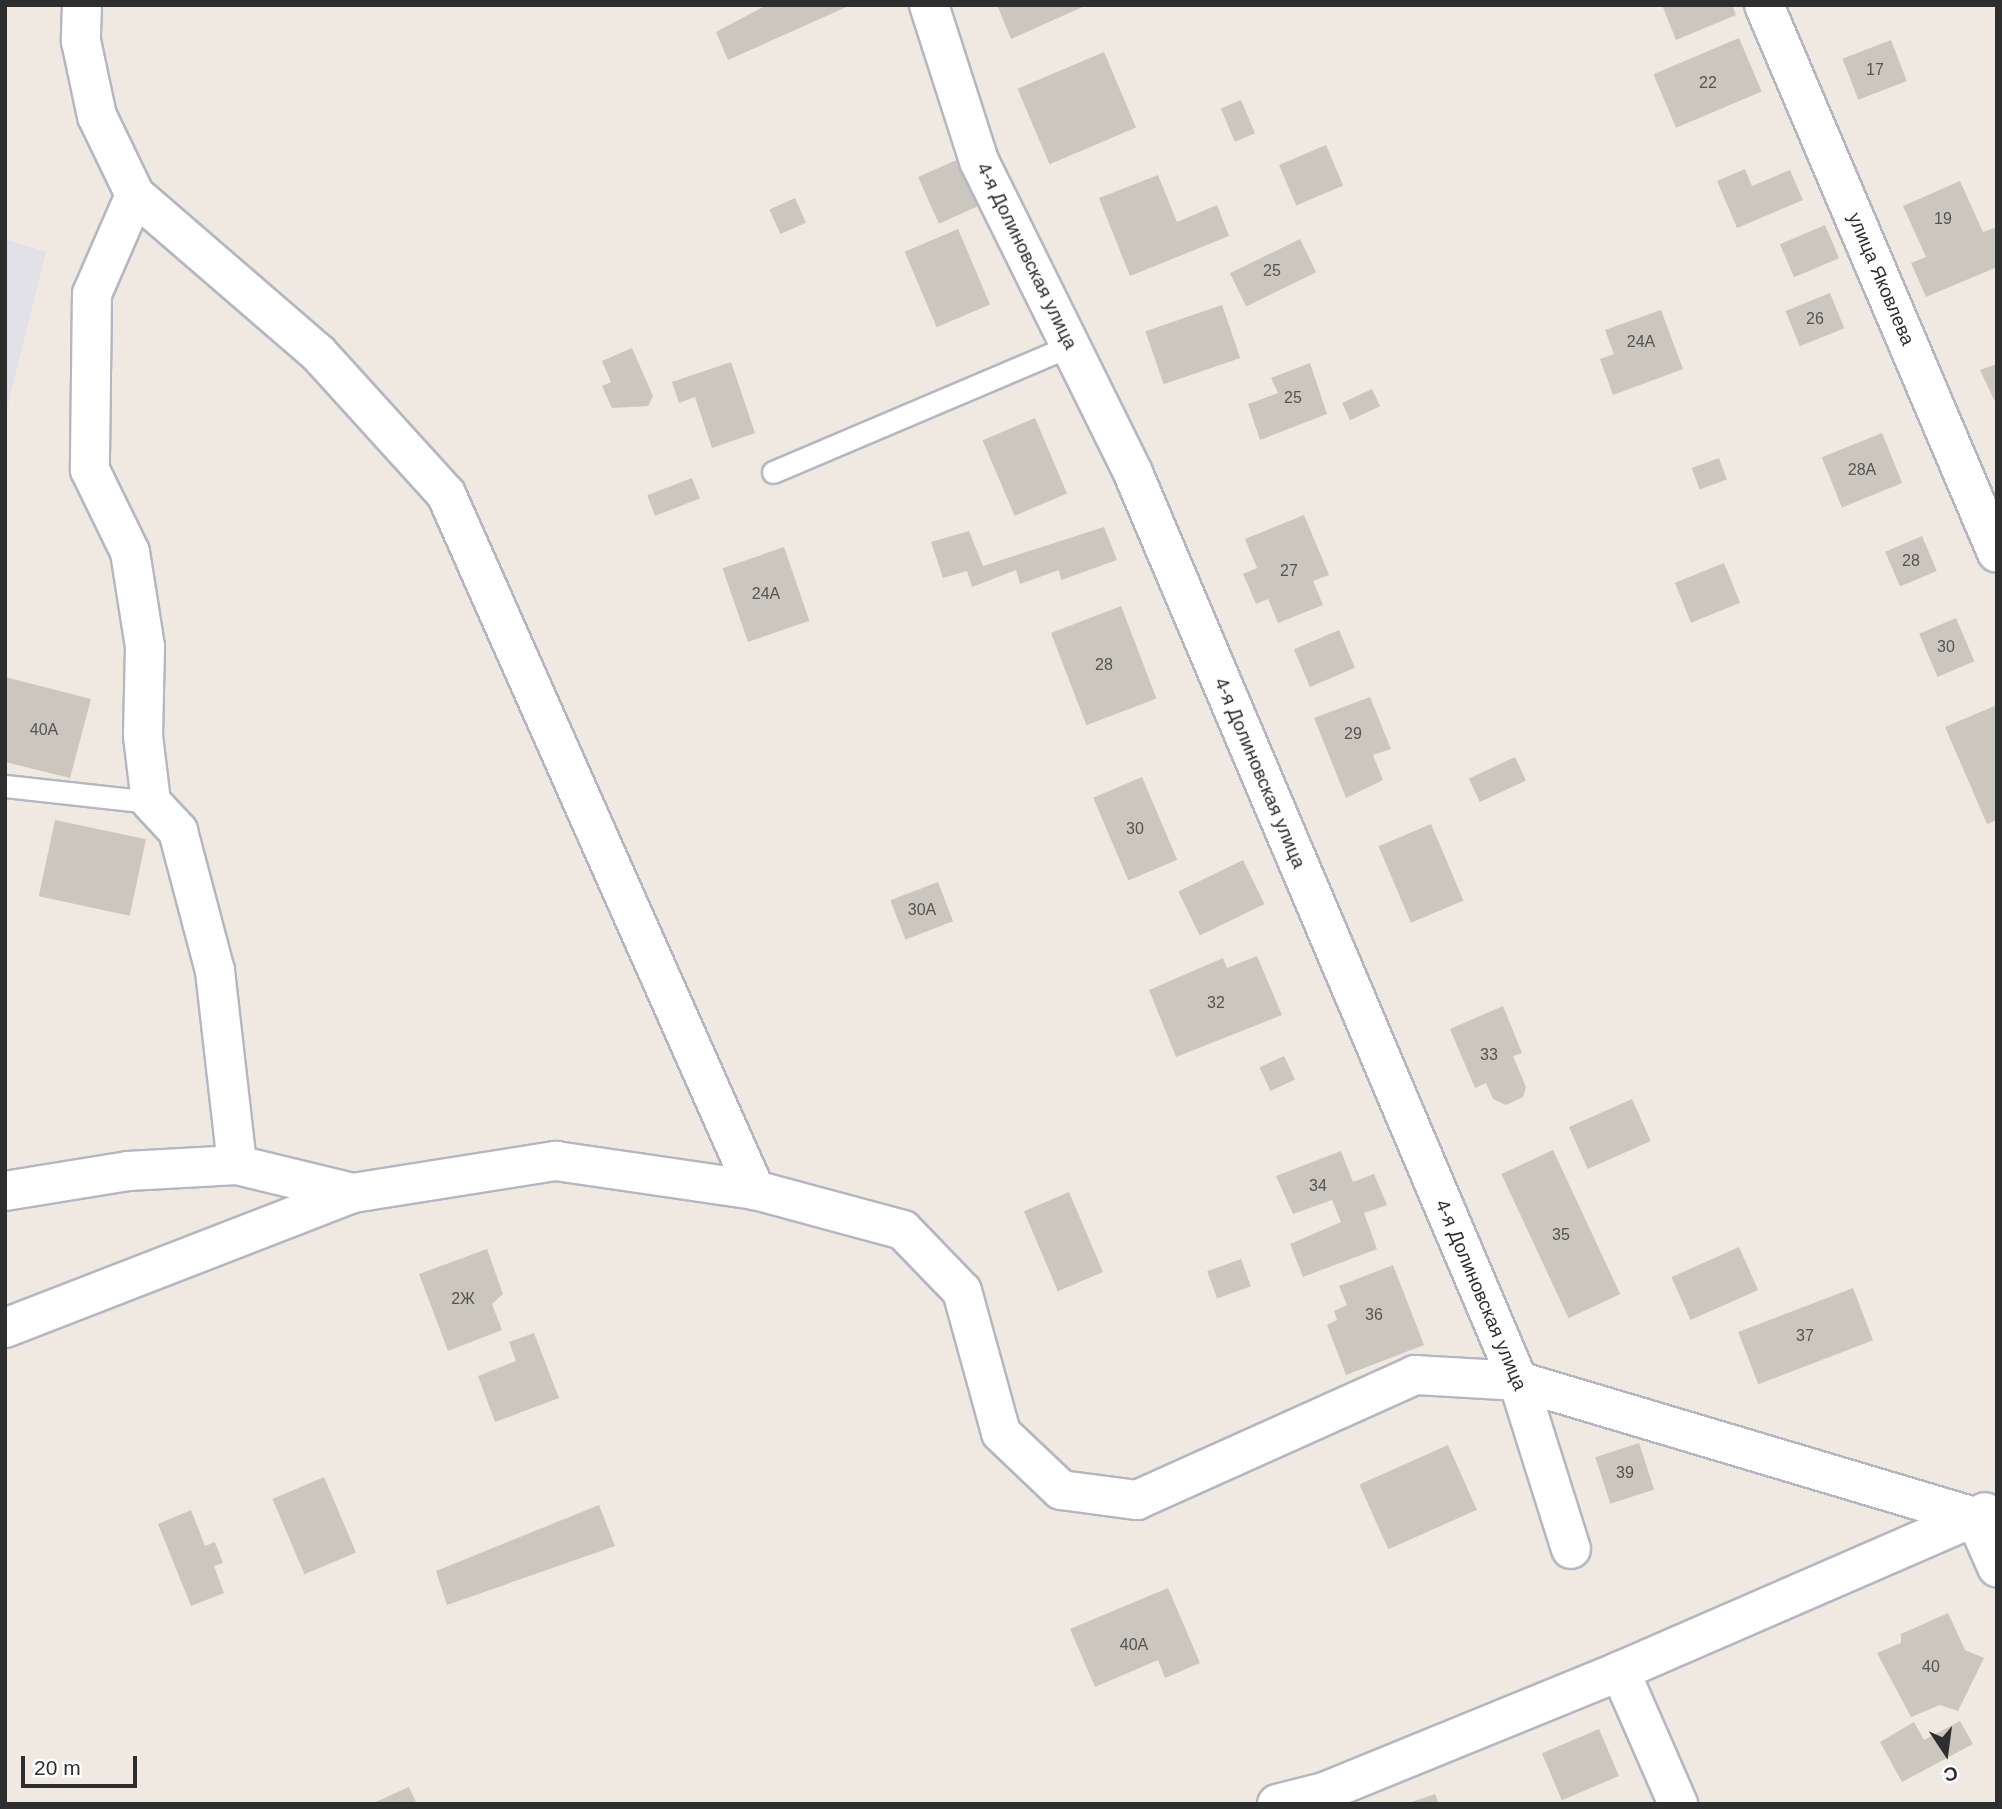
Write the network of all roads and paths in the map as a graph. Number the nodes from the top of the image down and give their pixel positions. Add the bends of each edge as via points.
1 (82, 5) edge
2 (929, 5) edge
3 (1765, 5) edge
4 (135, 195) junction
5 (1070, 346) junction
6 (774, 472) dead end
7 (1997, 553) edge
8 (5, 786) edge
9 (151, 802) junction
10 (237, 1165) junction
11 (755, 1190) junction
12 (5, 1191) edge
13 (354, 1193) junction
14 (5, 1328) edge
15 (1518, 1381) junction
16 (1986, 1512) edge
17 (1571, 1549) dead end
18 (1997, 1567) edge
19 (1620, 1671) junction
20 (1326, 1798) edge
21 (1277, 1804) edge
22 (1678, 1804) edge

1 - 4 street via 81,41 97,116
2 - 5 street, 4-я Долиновская улица via 979,161
3 - 7 street, улица Яковлева
4 - 9 street via 92,294 90,470 130,551 145,647 143,736
4 - 11 street via 320,354 446,494
5 - 6 lane
5 - 15 street, 4-я Долиновская улица via 1133,473
8 - 9 lane
9 - 10 street via 178,831 215,971
10 - 12 street via 128,1171
10 - 13 street
11 - 13 street via 556,1161
11 - 15 street via 904,1230 962,1291 1001,1433 1061,1490 1137,1500 1415,1376
13 - 14 street
15 - 16 street
15 - 17 street, 4-я Долиновская улица
16 - 18 street
16 - 19 street
19 - 20 street
19 - 22 street
20 - 21 street

